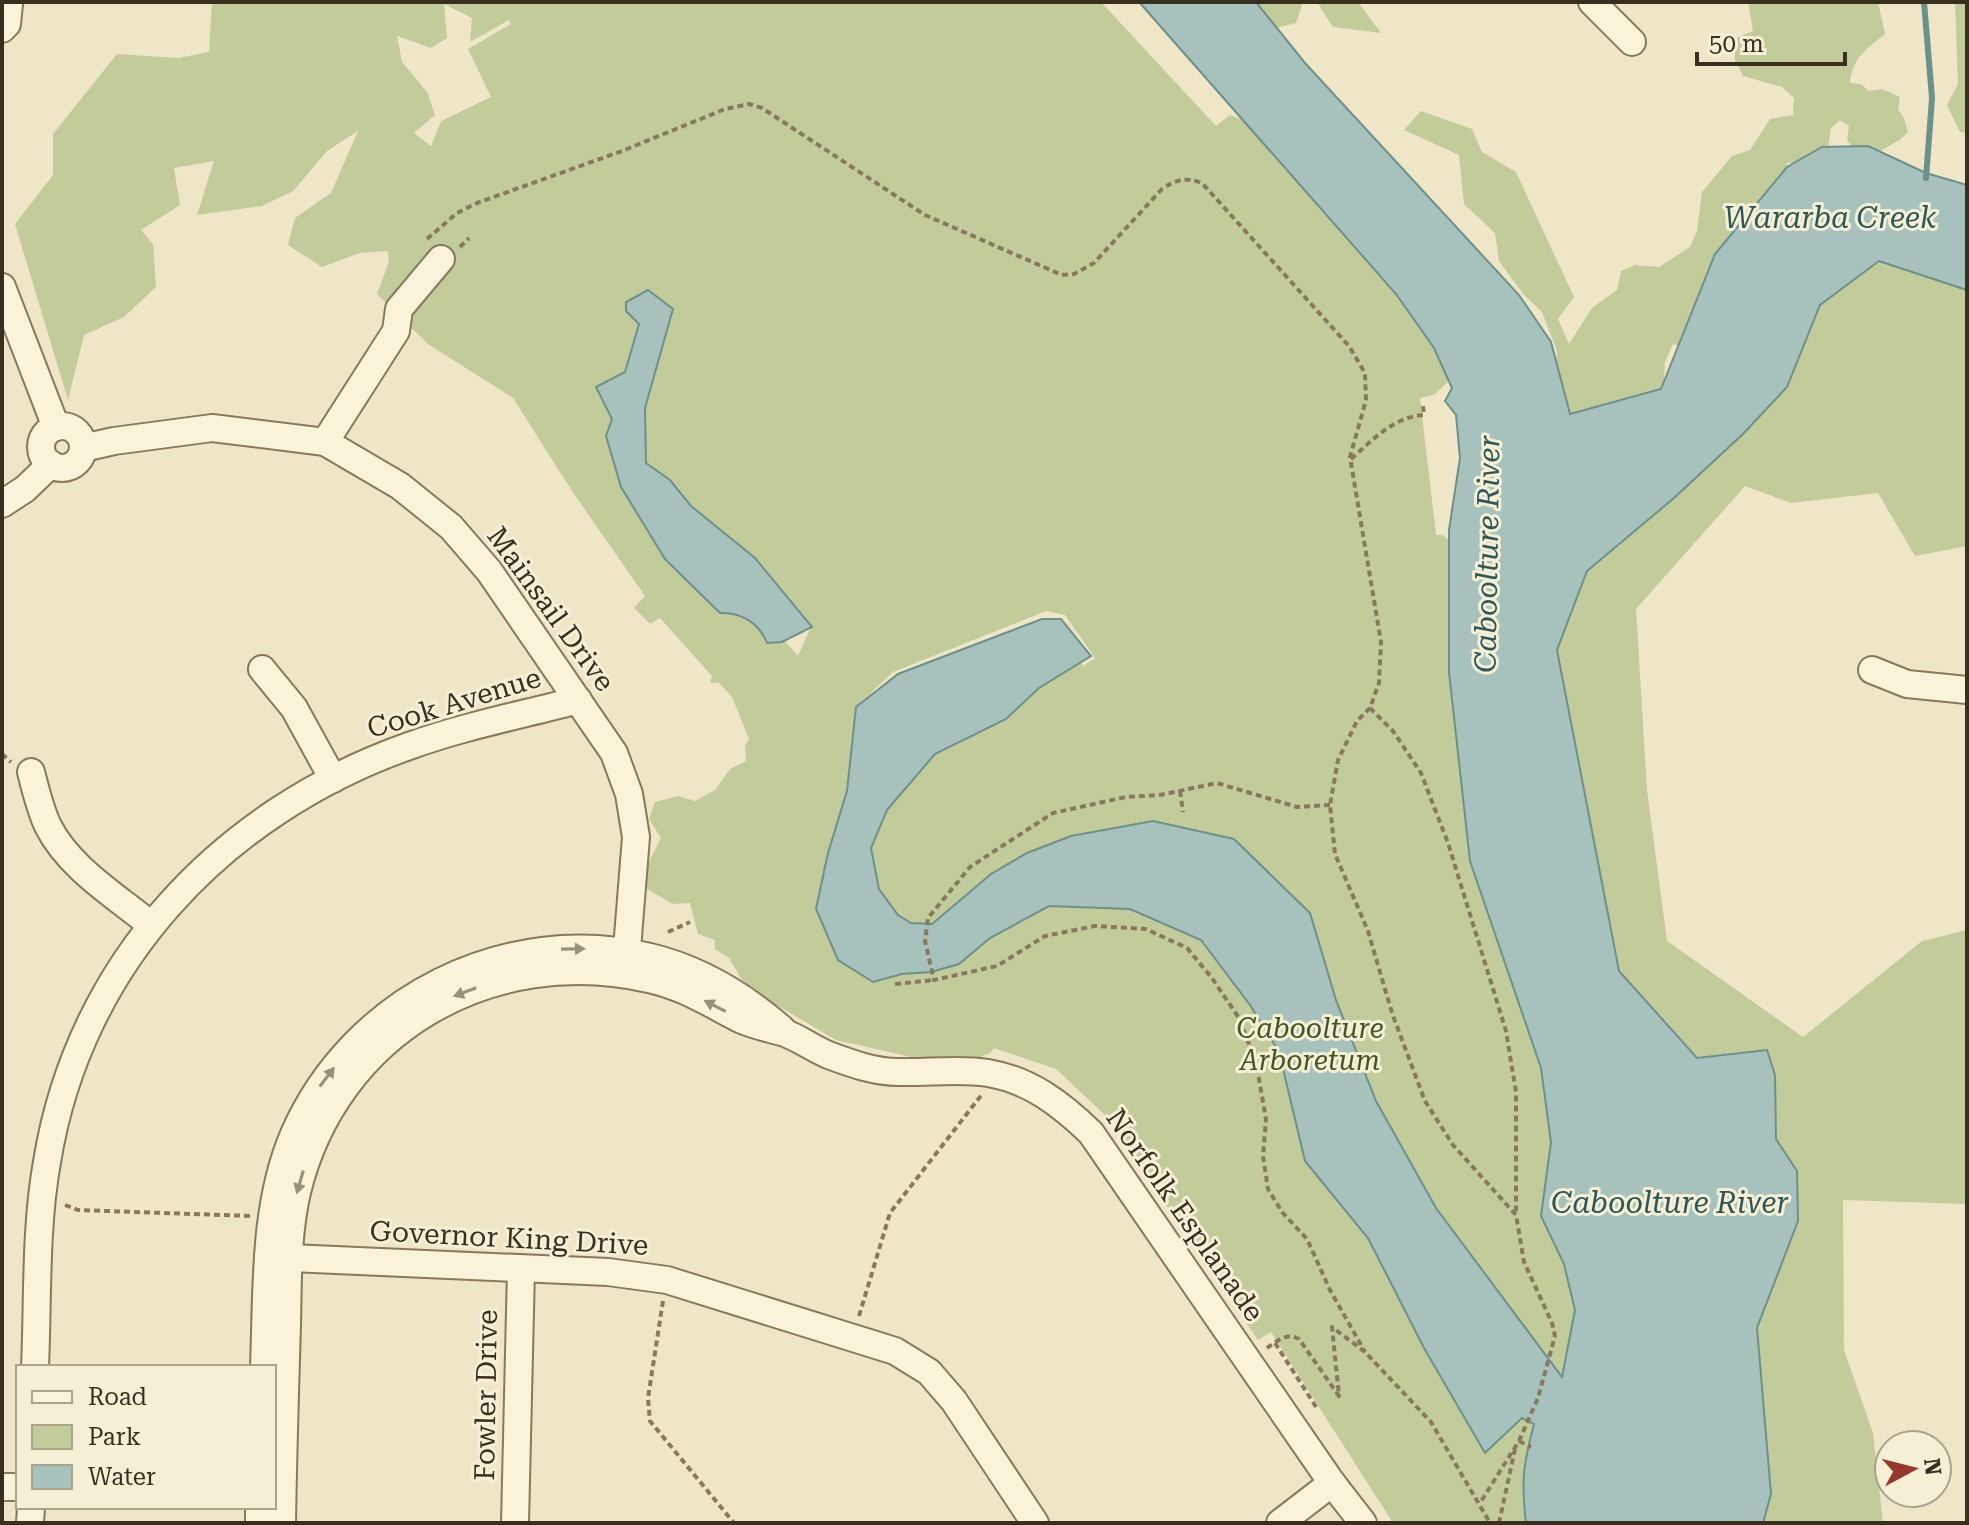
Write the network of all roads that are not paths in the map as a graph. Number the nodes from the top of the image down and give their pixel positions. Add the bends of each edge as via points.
1 (1592, 2) edge
2 (1632, 42) dead end
3 (432, 252) road end
4 (2, 287) edge
5 (56, 427) junction
6 (325, 442) junction
7 (83, 448) junction
8 (51, 464) junction
9 (2, 504) edge
10 (262, 669) dead end
11 (1872, 670) dead end
12 (1967, 690) edge
13 (578, 700) junction
14 (31, 772) dead end
15 (333, 779) junction
16 (151, 925) junction
17 (626, 963) junction
18 (278, 1258) junction
19 (521, 1269) junction
20 (35, 1365) edge
21 (264, 1365) edge
22 (1332, 1483) junction
23 (282, 1523) edge
24 (515, 1523) edge
25 (1035, 1523) edge
26 (1280, 1523) edge
27 (1363, 1523) edge

1 - 2 street
3 - 6 street via 399,309 396,331
4 - 5 street
5 - 7 street via 75,430
5 - 8 street via 41,447
6 - 7 street, Mainsail Drive via 212,428
6 - 13 street, Mainsail Drive via 400,486 451,527 489,571
7 - 8 street via 75,464
8 - 9 street
10 - 15 street via 294,708
11 - 12 street via 1907,684
13 - 15 street, Cook Avenue via 410,745
13 - 17 street, Mainsail Drive via 614,753 629,794 636,837
14 - 16 street via 40,808 63,849
15 - 16 street, Cook Avenue via 235,841
16 - 20 street, Cook Avenue via 92,1020 54,1125 42,1199
17 - 18 street, Norfolk Esplanade via 571,949 511,956 464,969 386,1014 346,1052 294,1134 276,1190
17 - 22 street, Norfolk Esplanade via 747,1022 865,1068 989,1073 1043,1093 1066,1109 1091,1133
18 - 19 street, Governor King Drive
18 - 21 street
18 - 23 street
19 - 24 street, Fowler Drive
19 - 25 street, Governor King Drive via 667,1280 895,1351 929,1372 954,1401
22 - 26 street
22 - 27 street, Norfolk Esplanade

